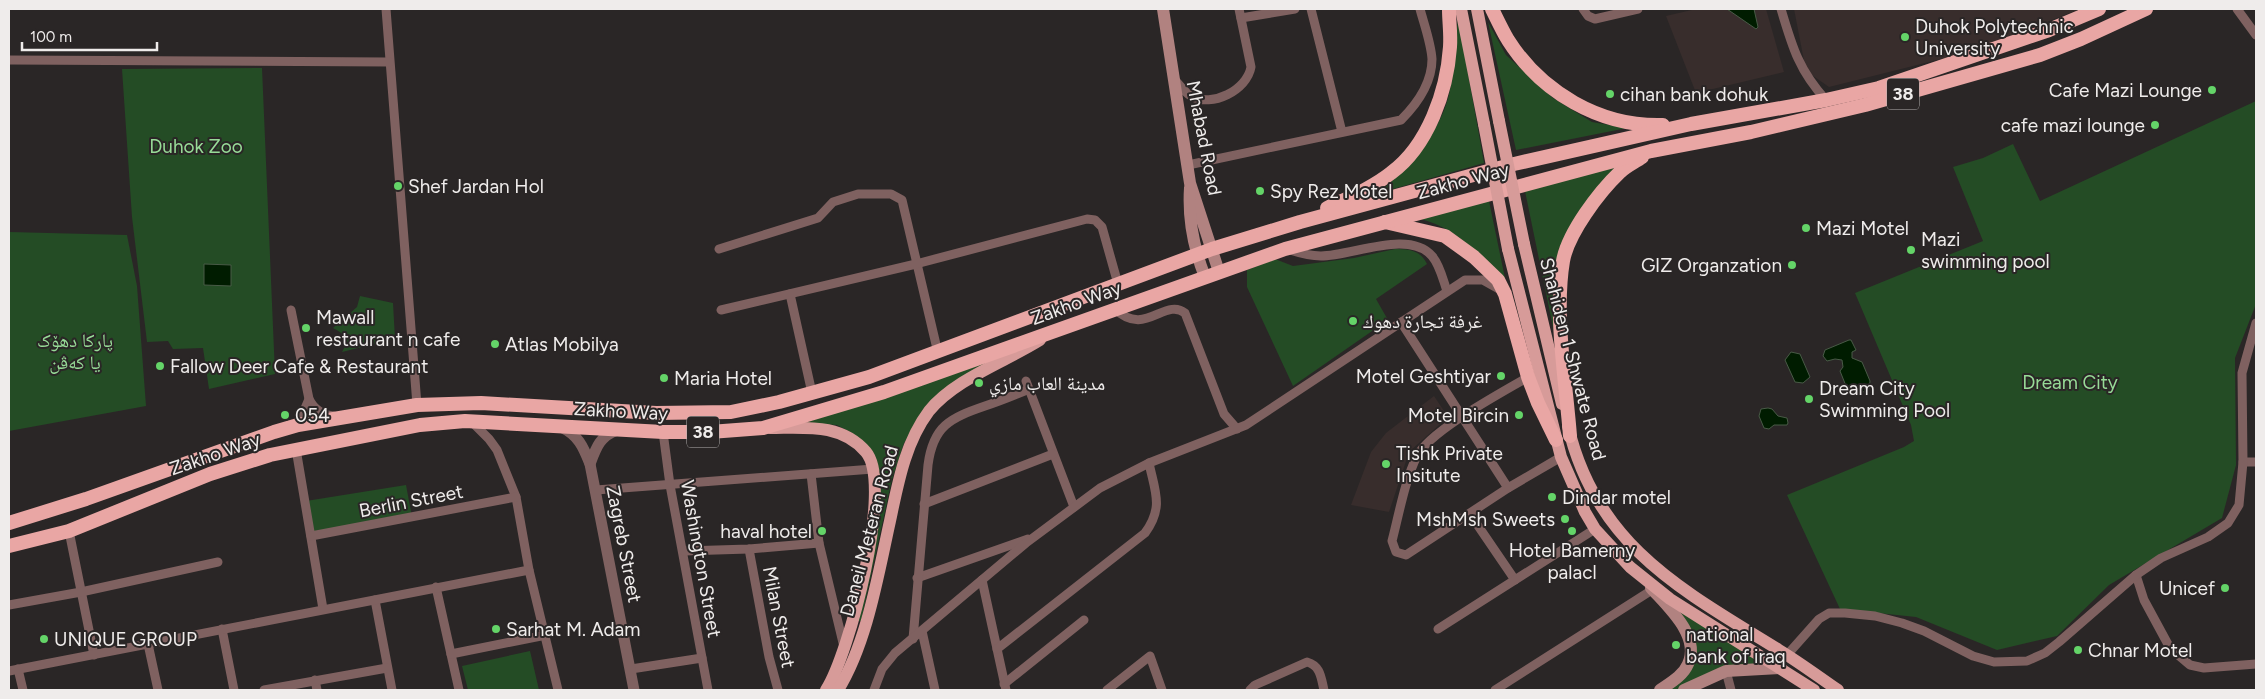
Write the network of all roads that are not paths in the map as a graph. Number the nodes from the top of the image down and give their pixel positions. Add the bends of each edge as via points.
1 (386, 9) edge
2 (1163, 9) edge
3 (1239, 9) edge
4 (1295, 9) edge
5 (1311, 9) edge
6 (1420, 9) edge
7 (1449, 9) edge
8 (1461, 9) edge
9 (1477, 9) edge
10 (1492, 9) edge
11 (1583, 9) edge
12 (1638, 9) edge
13 (1781, 9) edge
14 (2100, 9) edge
15 (2146, 9) edge
16 (2237, 9) edge
17 (1241, 18) junction
18 (2256, 35) edge
19 (9, 60) edge
20 (389, 62) junction
21 (1173, 78) junction
22 (1826, 100) junction
23 (1691, 124) junction
24 (1342, 132) junction
25 (1651, 151) junction
26 (1188, 165) junction
27 (1190, 183) junction
28 (1382, 221) junction
29 (1300, 222) junction
30 (1285, 248) junction
31 (719, 249) dead end
32 (1212, 249) junction
33 (1197, 256) junction
34 (916, 264) junction
35 (1219, 272) junction
36 (1205, 277) junction
37 (1118, 284) junction
38 (1447, 291) junction
39 (790, 294) junction
40 (1505, 294) junction
41 (1115, 309) junction
42 (292, 310) dead end
43 (721, 310) dead end
44 (1401, 322) junction
45 (2256, 323) edge
46 (1055, 330) junction
47 (938, 352) junction
48 (1528, 377) junction
49 (812, 393) junction
50 (309, 399) junction
51 (416, 405) junction
52 (1462, 416) junction
53 (344, 417) junction
54 (472, 422) junction
55 (298, 425) junction
56 (561, 427) junction
57 (763, 428) junction
58 (1238, 429) junction
59 (617, 430) junction
60 (663, 432) junction
61 (1563, 438) junction
62 (296, 449) junction
63 (1054, 454) junction
64 (1561, 457) junction
65 (2243, 462) junction
66 (2256, 462) edge
67 (590, 464) junction
68 (1149, 464) junction
69 (873, 469) junction
70 (810, 474) junction
71 (670, 485) junction
72 (1508, 488) junction
73 (596, 490) junction
74 (516, 497) junction
75 (924, 504) junction
76 (1074, 507) junction
77 (1470, 514) junction
78 (9, 523) edge
79 (1596, 529) junction
80 (69, 531) junction
81 (311, 536) junction
82 (1035, 536) junction
83 (819, 543) junction
84 (9, 546) edge
85 (749, 549) junction
86 (684, 551) junction
87 (218, 562) dead end
88 (1630, 567) junction
89 (529, 570) junction
90 (2136, 575) junction
91 (917, 578) junction
92 (982, 580) junction
93 (1515, 580) junction
94 (436, 587) junction
95 (1652, 590) junction
96 (81, 592) junction
97 (375, 600) junction
98 (9, 605) edge
99 (323, 609) junction
100 (1084, 620) dead end
101 (222, 629) junction
102 (1438, 629) dead end
103 (922, 631) junction
104 (546, 635) junction
105 (912, 639) junction
106 (148, 644) junction
107 (997, 649) junction
108 (850, 650) junction
109 (94, 654) junction
110 (451, 654) junction
111 (1787, 655) junction
112 (702, 658) junction
113 (2256, 664) edge
114 (387, 668) junction
115 (1782, 668) junction
116 (18, 669) junction
117 (631, 669) junction
118 (9, 671) edge
119 (1726, 671) junction
120 (315, 680) junction
121 (1005, 687) edge
122 (23, 690) edge
123 (158, 690) edge
124 (234, 690) edge
125 (264, 690) edge
126 (317, 690) edge
127 (392, 690) edge
128 (459, 690) edge
129 (558, 690) edge
130 (634, 690) edge
131 (708, 690) edge
132 (778, 690) edge
133 (826, 690) edge
134 (839, 690) edge
135 (874, 690) edge
136 (935, 690) edge
137 (1107, 690) edge
138 (1162, 690) edge
139 (1250, 690) edge
140 (1324, 690) edge
141 (1495, 690) edge
142 (1660, 690) edge
143 (1684, 690) edge
144 (1730, 690) edge
145 (1814, 690) edge
146 (1838, 690) edge

1 - 20 street
2 - 21 main road, Mhabad Road
3 - 17 street
4 - 17 street
5 - 24 street
6 - 24 street via 1432,59 1427,86 1412,109 1400,120
7 - 29 highway via 1448,62 1442,90 1424,134 1392,172
8 - 61 main road, Shahiden 1 Shwate Road, bridge via 1508,249
9 - 61 main road, Shahiden 1 Shwate Road, bridge
10 - 23 highway via 1521,57 1550,86 1588,111 1650,126
11 - 12 street via 1595,19
13 - 22 street via 1796,59 1808,80
14 - 22 highway, Zakho Way / 38 via 2049,30 1879,88
15 - 25 highway, Zakho Way / 38 via 2081,39 2006,65 1865,105 1752,132
16 - 18 street
17 - 21 street via 1251,67 1242,85 1228,94 1200,99 1190,96
19 - 20 street
20 - 51 street
21 - 26 main road, Mhabad Road
22 - 23 highway, Zakho Way / 38
23 - 29 highway, Zakho Way / 38 via 1514,164
24 - 26 street
25 - 28 highway, Zakho Way / 38
25 - 61 highway via 1621,172 1597,198 1573,235 1563,260
26 - 27 main road, Mhabad Road
27 - 32 main road, Mhabad Road
27 - 33 main road via 1189,205
28 - 30 highway, Zakho Way / 38
28 - 40 highway via 1445,236 1490,270
29 - 32 highway, Zakho Way / 38
30 - 35 highway, Zakho Way / 38
30 - 38 street via 1324,256 1402,243 1416,245 1433,257
31 - 34 street via 818,218 833,202 858,194 891,194 902,200
32 - 33 highway, Zakho Way / 38
32 - 35 main road, Mhabad Road
33 - 36 main road
33 - 37 highway, Zakho Way / 38
34 - 37 street via 1091,219 1102,227
34 - 39 street
34 - 47 street
35 - 36 highway, Zakho Way / 38
36 - 41 highway, Zakho Way / 38
37 - 47 highway, Zakho Way / 38
38 - 40 street via 1465,280 1474,279 1491,283
38 - 44 street
39 - 43 street
39 - 49 street
40 - 48 highway
41 - 46 highway, Zakho Way / 38
41 - 58 street via 1132,320 1142,320 1174,309 1185,312 1224,414
42 - 50 street
44 - 52 street
44 - 58 street
45 - 65 street via 2242,373
46 - 57 highway, Zakho Way / 38 via 884,392
46 - 108 main road, Daneil Meteran Road via 956,386 929,411 902,466 872,600
47 - 49 highway, Zakho Way / 38 via 870,378
48 - 52 street
48 - 61 highway via 1538,403
49 - 51 highway, Zakho Way / 38 via 731,412 656,413 481,403
50 - 53 street via 313,407 326,415
50 - 55 street
51 - 53 highway, Zakho Way / 38
52 - 72 street
52 - 77 street via 1424,446 1417,456 1392,540 1396,552 1406,555
53 - 55 highway, Zakho Way / 38
54 - 56 highway, Zakho Way / 38
54 - 62 highway, Zakho Way / 38 via 420,425
54 - 74 street via 490,438
55 - 78 highway, Zakho Way / 38
56 - 59 highway, Zakho Way / 38
56 - 67 street, Zagreb Street via 581,441
57 - 60 highway, Zakho Way / 38
57 - 69 main road, Daneil Meteran Road via 821,427 847,436 867,453
58 - 68 street
59 - 60 highway, Zakho Way / 38
59 - 67 street, Zagreb Street via 600,442
60 - 71 street, Washington Street
61 - 64 main road, Shahiden 1 Shwate Road
61 - 111 main road, Shahiden 1 Shwate Road via 1599,505 1644,558 1677,586
62 - 80 highway, Zakho Way / 38 via 210,474
62 - 81 street
63 - 75 street
63 - 75 street via 1028,385 963,414 943,427 929,456
63 - 76 street
64 - 72 street
64 - 79 main road, Shahiden 1 Shwate Road
65 - 66 street
65 - 90 street via 2239,504 2228,523
67 - 73 street, Zagreb Street
68 - 76 street via 1116,480
68 - 107 street via 1158,510 1145,533
69 - 70 street
69 - 108 main road, Daneil Meteran Road via 876,496 870,545
70 - 71 street
70 - 83 street
71 - 73 street
71 - 86 street, Washington Street
72 - 77 street
73 - 117 street, Zagreb Street
74 - 81 street, Berlin Street
74 - 89 street
75 - 91 street
76 - 82 street
77 - 93 street
79 - 88 main road, Shahiden 1 Shwate Road
79 - 93 street
80 - 84 highway, Zakho Way / 38
80 - 96 street
81 - 99 street
82 - 91 street
82 - 92 street
83 - 85 street
83 - 108 street
85 - 86 street
85 - 132 street, Milan Street
86 - 112 street, Washington Street
87 - 96 street
88 - 95 main road
88 - 115 main road, Shahiden 1 Shwate Road via 1670,599
89 - 94 street
89 - 104 street
90 - 111 street via 2059,642 2027,661 1994,662 1973,656 1902,623 1845,613 1828,614 1819,619
90 - 113 street via 2144,600 2170,648 2190,664 2204,668
91 - 105 street
92 - 103 street
92 - 107 street
93 - 102 street
94 - 97 street
94 - 110 street
95 - 141 street
95 - 142 main road via 1686,631 1691,648 1688,664 1677,678
96 - 98 street
96 - 109 street
97 - 99 street
97 - 114 street
99 - 101 street
100 - 121 street
101 - 106 street
101 - 124 street
103 - 105 street
103 - 136 street
104 - 110 street
104 - 129 street
105 - 135 street via 886,663
106 - 109 street
106 - 123 street
107 - 121 street
108 - 133 main road, Daneil Meteran Road
108 - 134 main road, Daneil Meteran Road
109 - 116 street
110 - 128 street
111 - 146 main road, Shahiden 1 Shwate Road
112 - 117 street
112 - 131 street, Washington Street
114 - 120 street
114 - 127 street
115 - 119 main road
115 - 145 main road, Shahiden 1 Shwate Road
116 - 118 street
116 - 122 street
117 - 130 street, Zagreb Street
119 - 143 main road
119 - 144 street
120 - 125 street
120 - 126 street
137 - 138 street via 1150,656
139 - 140 street via 1307,662 1319,670

